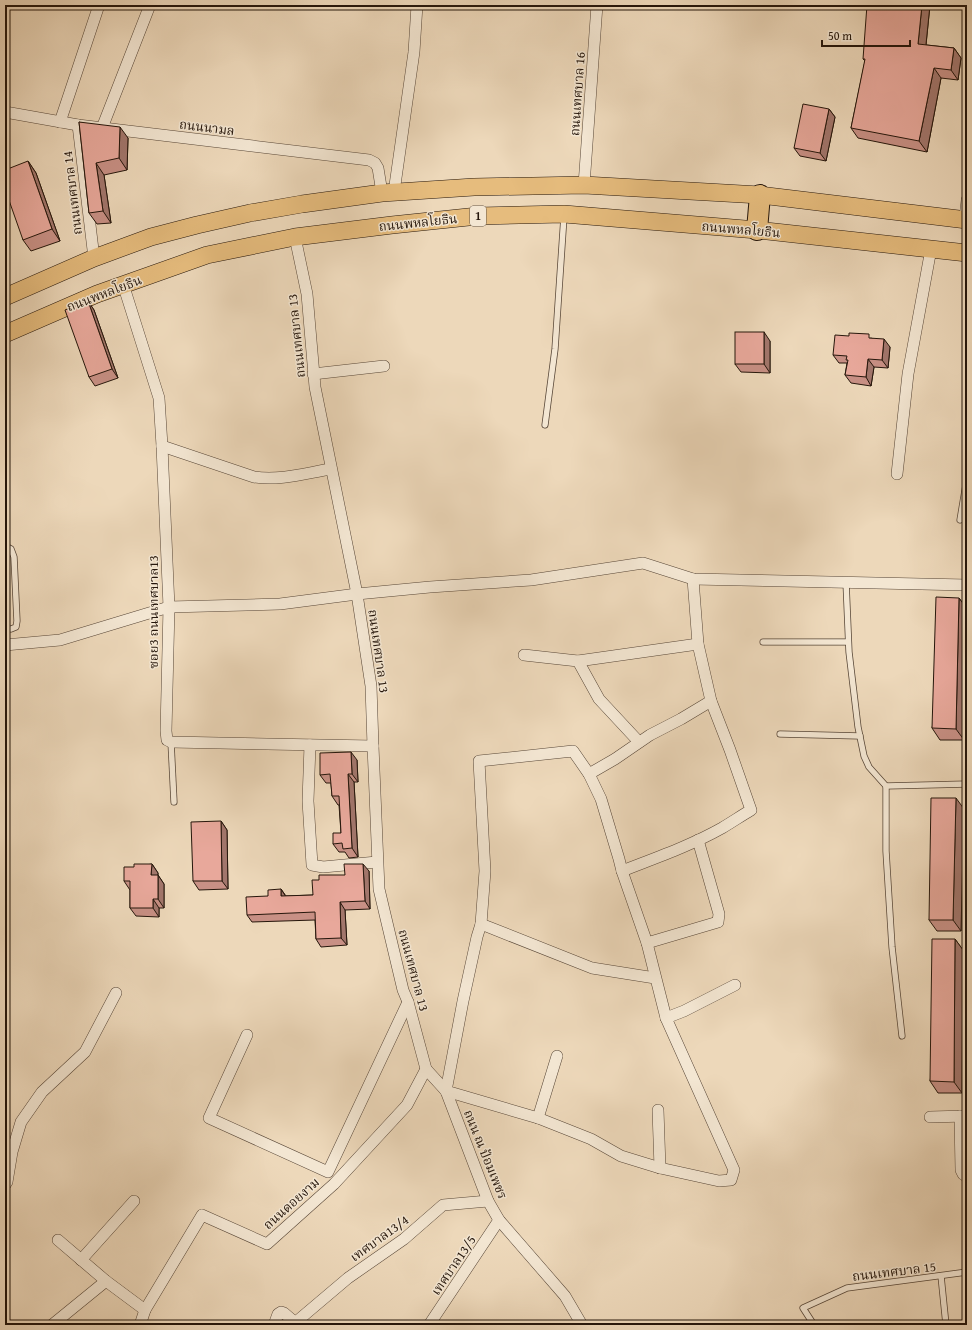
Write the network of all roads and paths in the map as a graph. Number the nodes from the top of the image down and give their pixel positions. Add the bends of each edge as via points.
1 (100, 5) edge
2 (150, 5) edge
3 (417, 5) edge
4 (597, 5) edge
5 (5, 112) edge
6 (60, 122) junction
7 (78, 125) junction
8 (102, 128) junction
9 (584, 185) junction
10 (388, 193) junction
11 (760, 195) junction
12 (967, 200) edge
13 (564, 214) junction
14 (966, 219) edge
15 (757, 230) junction
16 (295, 237) junction
17 (931, 249) junction
18 (967, 253) edge
19 (94, 258) junction
20 (123, 284) junction
21 (5, 297) edge
22 (5, 334) edge
23 (384, 366) dead end
24 (313, 374) junction
25 (545, 425) dead end
26 (162, 446) junction
27 (332, 469) junction
28 (897, 474) dead end
29 (967, 478) edge
30 (960, 520) dead end
31 (5, 546) edge
32 (693, 579) junction
33 (846, 582) junction
34 (967, 584) edge
35 (357, 594) junction
36 (169, 607) junction
37 (5, 630) edge
38 (763, 642) dead end
39 (848, 642) junction
40 (698, 644) junction
41 (5, 645) edge
42 (524, 655) dead end
43 (578, 661) junction
44 (711, 701) junction
45 (780, 734) dead end
46 (860, 736) junction
47 (171, 742) junction
48 (639, 742) junction
49 (310, 745) junction
50 (372, 746) junction
51 (589, 774) junction
52 (967, 784) edge
53 (886, 786) junction
54 (174, 802) dead end
55 (698, 840) junction
56 (377, 862) junction
57 (622, 871) junction
58 (482, 924) junction
59 (647, 943) junction
60 (655, 978) junction
61 (735, 985) dead end
62 (116, 993) dead end
63 (408, 1002) junction
64 (666, 1018) junction
65 (247, 1035) dead end
66 (902, 1036) dead end
67 (557, 1056) dead end
68 (426, 1068) junction
69 (446, 1091) junction
70 (658, 1110) dead end
71 (964, 1116) edge
72 (538, 1118) junction
73 (930, 1118) dead end
74 (660, 1168) junction
75 (967, 1176) edge
76 (5, 1185) edge
77 (134, 1201) dead end
78 (488, 1201) junction
79 (499, 1220) junction
80 (58, 1240) dead end
81 (81, 1260) junction
82 (967, 1272) edge
83 (941, 1276) junction
84 (106, 1281) junction
85 (145, 1310) junction
86 (297, 1324) edge
87 (52, 1325) edge
88 (140, 1325) edge
89 (274, 1325) edge
90 (429, 1325) edge
91 (582, 1325) edge
92 (814, 1325) edge
93 (946, 1325) edge

1 - 6 street
2 - 8 street
3 - 10 street via 414,52
4 - 9 street, ถนนเทศบาล 16
5 - 6 street, ถนนนามล
6 - 7 street, ถนนนามล
7 - 8 street, ถนนนามล
7 - 19 street, ถนนเทศบาล 14
8 - 10 street, ถนนนามล via 369,160 378,168
9 - 10 main road, 1 via 474,187
9 - 11 main road, 1
10 - 19 main road, 1 via 250,212 151,237
11 - 14 main road, 1
11 - 15 highway
12 - 14 street
13 - 15 main road, ถนนพหลโยธิน / 1
13 - 16 main road, ถนนพหลโยธิน / 1 via 478,216
13 - 25 lane via 554,349
15 - 17 main road, ถนนพหลโยธิน / 1
16 - 20 main road, ถนนพหลโยธิน / 1 via 207,255
16 - 24 street, ถนนเทศบาล 13 via 306,294
17 - 18 main road, ถนนพหลโยธิน / 1
17 - 28 street via 908,374
19 - 21 main road, 1
20 - 22 main road, ถนนพหลโยธิน / 1
20 - 26 street, ซอย3 ถนนเทศบาล13 via 159,398
23 - 24 street
24 - 27 street, ถนนเทศบาล 13
26 - 27 street via 254,477 275,478
26 - 36 street, ซอย3 ถนนเทศบาล13
27 - 35 street, ถนนเทศบาล 13
29 - 30 lane
31 - 37 lane via 11,549 14,557 17,621 16,627
32 - 33 street
32 - 35 street via 642,563 531,580
32 - 40 street
33 - 34 street
33 - 39 lane
35 - 36 street via 280,604
35 - 50 street, ถนนเทศบาล 13 via 371,686
36 - 41 street via 60,640
36 - 47 street, ซอย3 ถนนเทศบาล13 via 166,731 167,740
38 - 39 lane
39 - 46 lane
40 - 43 street
40 - 44 street
42 - 43 street
43 - 48 street via 599,699
44 - 48 street
44 - 55 street via 751,810
45 - 46 lane
46 - 53 lane via 869,767
47 - 49 street
47 - 54 lane
48 - 51 street
49 - 50 street
49 - 56 street via 308,801 312,865 323,867
50 - 56 street, ถนนเทศบาล 13
51 - 57 street via 601,799
51 - 58 street via 573,751 479,761 484,871
52 - 53 lane
53 - 66 lane via 886,851
55 - 57 street
55 - 59 street via 719,914 718,922
56 - 63 street, ถนนเทศบาล 13 via 379,889
57 - 59 street
58 - 60 street via 592,968
58 - 69 street via 466,987
59 - 60 street
60 - 64 street
61 - 64 street
62 - 76 street via 85,1052 42,1092 21,1122
63 - 65 street via 328,1172 209,1118
63 - 68 street, ถนนเทศบาล 13
64 - 74 street via 734,1170 731,1180 719,1181
67 - 72 street
68 - 69 street, ถนน ณ ป้อมเพชร
68 - 85 street, ถนนดอยงาม via 407,1105 334,1184 267,1244 202,1215
69 - 72 street
69 - 78 street, ถนน ณ ป้อมเพชร
70 - 74 street
71 - 73 street
71 - 75 street via 961,1170
72 - 74 street via 591,1139 621,1156
77 - 81 street
78 - 79 street, ถนน ณ ป้อมเพชร
78 - 86 street, เทศบาล13/4 via 443,1205 404,1239 348,1278
79 - 90 street, เทศบาล13/5
79 - 91 street, ถนน ณ ป้อมเพชร via 565,1296
80 - 81 street
81 - 84 street
82 - 83 lane, ถนนเทศบาล 15
83 - 92 lane, ถนนเทศบาล 15 via 847,1288 803,1308
83 - 93 lane
84 - 85 street
84 - 87 street
85 - 88 street, ถนนดอยงาม
86 - 89 street via 281,1312

